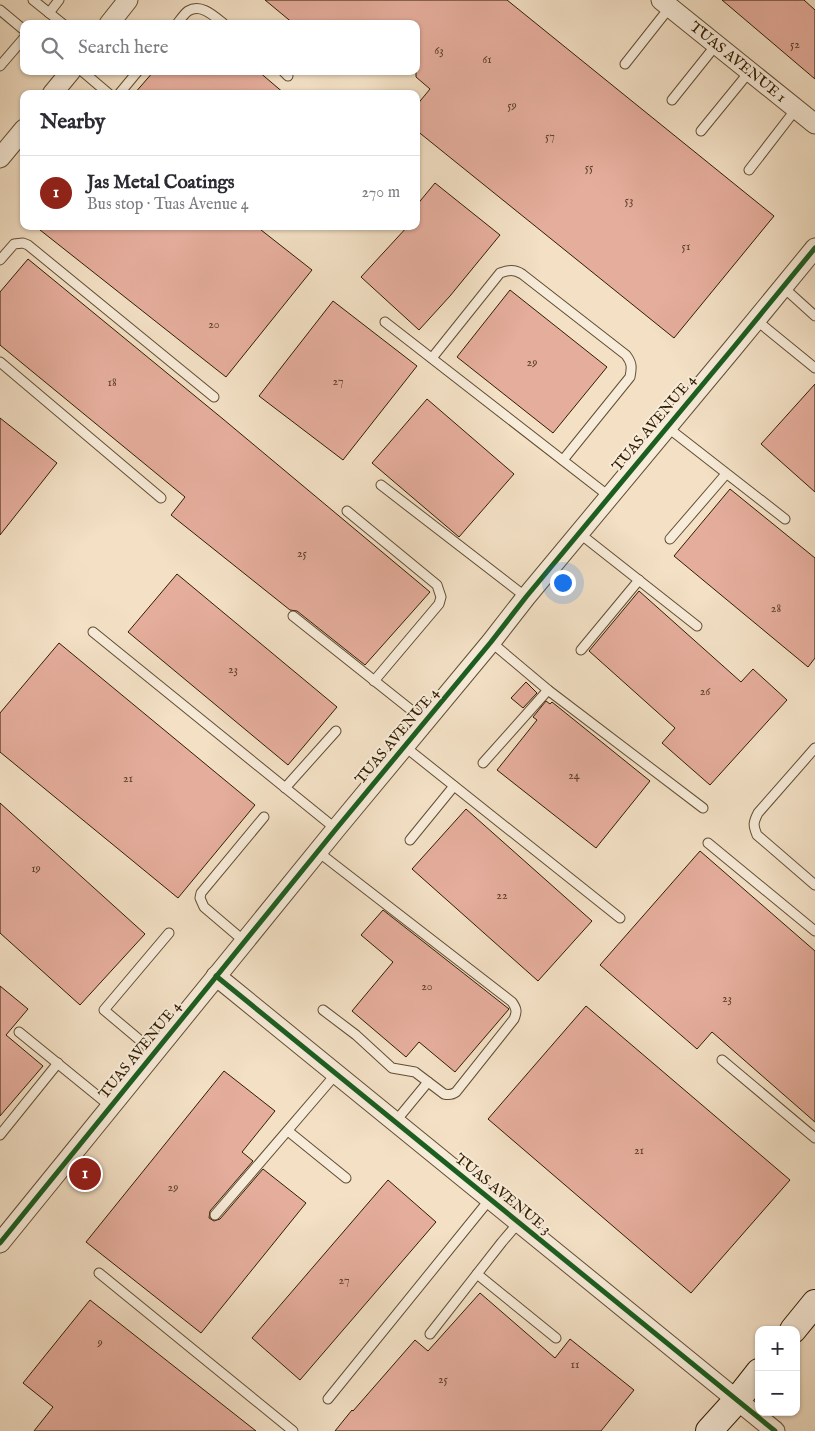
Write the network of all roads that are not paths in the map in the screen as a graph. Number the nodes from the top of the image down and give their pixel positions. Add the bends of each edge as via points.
1 (33, 0) edge
2 (59, 0) edge
3 (128, 0) edge
4 (666, 4) edge
5 (0, 10) edge
6 (49, 12) junction
7 (58, 20) edge
8 (112, 20) edge
9 (180, 20) edge
10 (219, 20) edge
11 (20, 27) edge
12 (20, 43) edge
13 (716, 45) junction
14 (625, 64) dead end
15 (0, 66) edge
16 (750, 72) junction
17 (69, 75) edge
18 (87, 75) edge
19 (135, 75) edge
20 (60, 90) edge
21 (105, 90) edge
22 (122, 90) edge
23 (672, 100) dead end
24 (796, 109) junction
25 (815, 124) edge
26 (701, 131) dead end
27 (20, 134) edge
28 (1, 155) edge
29 (749, 170) dead end
30 (815, 248) edge
31 (0, 260) edge
32 (783, 287) junction
33 (815, 316) edge
34 (756, 320) junction
35 (385, 322) dead end
36 (432, 358) junction
37 (0, 362) edge
38 (815, 368) edge
39 (214, 397) dead end
40 (667, 427) junction
41 (563, 460) junction
42 (726, 474) junction
43 (380, 485) dead end
44 (610, 497) junction
45 (161, 498) dead end
46 (347, 511) dead end
47 (785, 519) dead end
48 (579, 533) junction
49 (670, 539) dead end
50 (639, 580) junction
51 (526, 598) junction
52 (293, 616) dead end
53 (697, 626) dead end
54 (93, 632) dead end
55 (491, 642) junction
56 (581, 650) dead end
57 (374, 681) junction
58 (548, 690) junction
59 (425, 721) junction
60 (336, 731) dead end
61 (404, 746) junction
62 (815, 748) edge
63 (483, 763) dead end
64 (454, 786) junction
65 (285, 788) junction
66 (702, 808) dead end
67 (264, 817) dead end
68 (336, 829) junction
69 (410, 840) dead end
70 (708, 843) dead end
71 (317, 851) junction
72 (815, 885) edge
73 (620, 918) dead end
74 (815, 931) edge
75 (169, 933) dead end
76 (244, 941) junction
77 (216, 976) junction
78 (323, 1010) dead end
79 (19, 1032) dead end
80 (154, 1052) junction
81 (722, 1060) dead end
82 (58, 1063) junction
83 (336, 1074) junction
84 (428, 1082) junction
85 (110, 1106) junction
86 (395, 1122) junction
87 (288, 1131) junction
88 (0, 1135) edge
89 (815, 1138) edge
90 (346, 1178) dead end
91 (490, 1199) junction
92 (216, 1214) dead end
93 (519, 1222) junction
94 (0, 1242) edge
95 (100, 1274) dead end
96 (477, 1274) junction
97 (815, 1303) edge
98 (796, 1326) edge
99 (430, 1334) dead end
100 (556, 1338) dead end
101 (755, 1377) edge
102 (328, 1399) dead end
103 (737, 1400) junction
104 (293, 1431) edge
105 (709, 1431) edge
106 (774, 1431) edge

1 - 6 lane
2 - 6 lane
3 - 8 street
4 - 13 street, TUAS AVENUE 1
4 - 14 lane
5 - 11 lane
6 - 7 lane
9 - 10 lane via 188,11 200,9
12 - 15 lane
13 - 16 street, TUAS AVENUE 1
13 - 23 lane
16 - 24 street, TUAS AVENUE 1
16 - 26 lane
17 - 20 street
18 - 21 lane
19 - 22 lane
24 - 25 street, TUAS AVENUE 1
24 - 29 lane
27 - 28 street
30 - 32 street, TUAS AVENUE 4
31 - 39 lane via 14,244 28,245
32 - 33 lane
32 - 34 street, TUAS AVENUE 4
34 - 38 lane
34 - 40 street, TUAS AVENUE 4
35 - 36 lane
36 - 41 lane
36 - 41 lane via 500,274 507,270 522,274 632,362 630,377
37 - 45 lane
40 - 42 lane
40 - 44 street, TUAS AVENUE 4
41 - 44 lane
42 - 47 lane
42 - 49 lane
43 - 51 lane
44 - 48 street, TUAS AVENUE 4
46 - 57 lane via 437,585 441,597 439,604
48 - 50 lane
48 - 51 street, TUAS AVENUE 4
50 - 53 lane
50 - 56 lane
51 - 55 street, TUAS AVENUE 4
52 - 57 lane
54 - 65 lane
55 - 58 lane
55 - 59 street, TUAS AVENUE 4
57 - 59 lane
58 - 63 lane
58 - 66 lane
59 - 61 street, TUAS AVENUE 4
60 - 65 lane
61 - 64 lane
61 - 68 street, TUAS AVENUE 4
62 - 72 lane via 753,822 757,835
64 - 69 lane
64 - 73 lane
65 - 68 lane
67 - 76 lane via 200,898 204,907
68 - 71 street, TUAS AVENUE 4
70 - 74 lane
71 - 76 street, TUAS AVENUE 4
71 - 84 lane via 516,1008 514,1019 453,1095 444,1094
75 - 80 lane via 104,1010
76 - 77 street, TUAS AVENUE 4
77 - 80 street, TUAS AVENUE 4
77 - 83 street, TUAS AVENUE 3
78 - 84 lane via 392,1068 413,1071
79 - 82 lane
80 - 85 street, TUAS AVENUE 4
81 - 89 lane
82 - 85 lane
82 - 88 lane
83 - 86 street, TUAS AVENUE 3
83 - 87 lane
84 - 86 lane
85 - 94 street, TUAS AVENUE 4
86 - 91 street, TUAS AVENUE 3
87 - 90 lane
87 - 92 lane
91 - 93 street, TUAS AVENUE 3
91 - 102 lane
93 - 96 lane
93 - 103 street, TUAS AVENUE 3
95 - 104 lane
96 - 99 lane
96 - 100 lane
97 - 98 street
101 - 103 street
103 - 105 street
103 - 106 street, TUAS AVENUE 3

